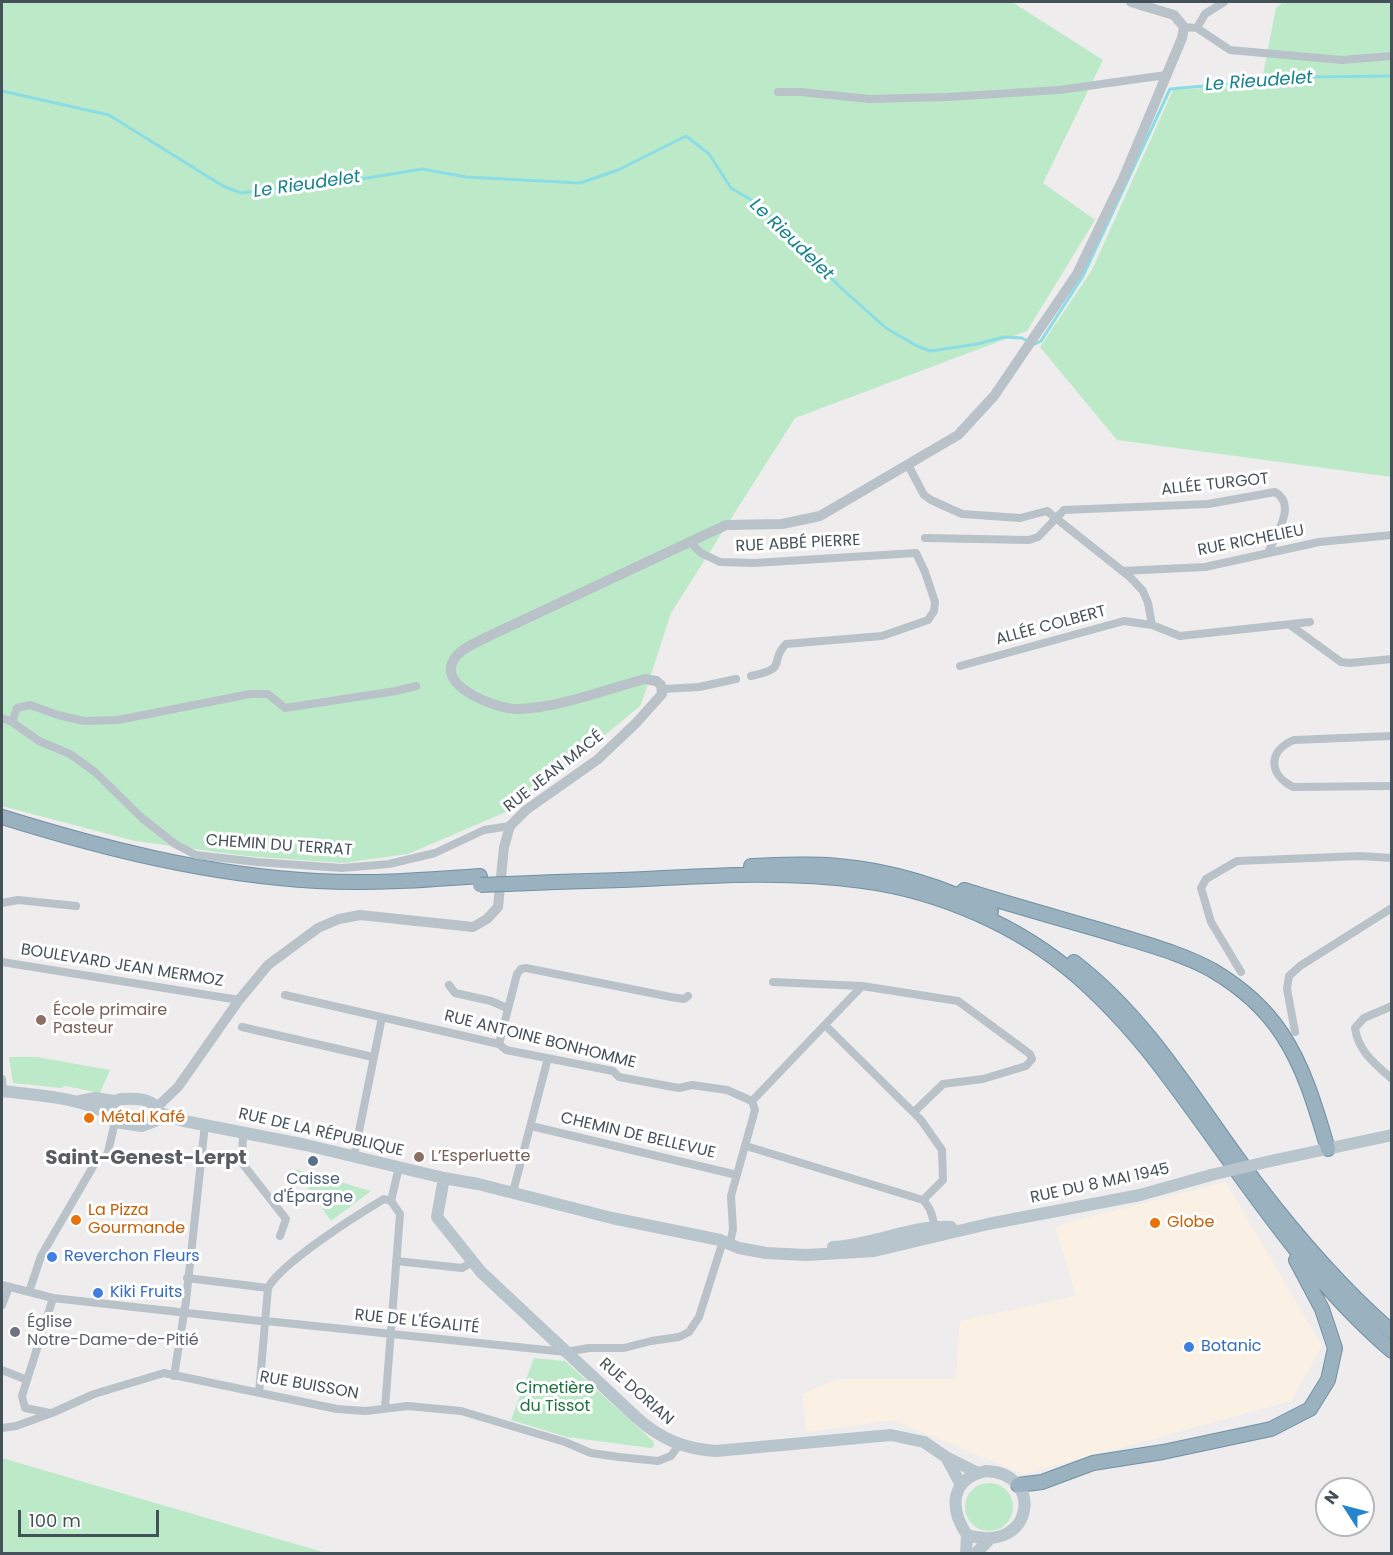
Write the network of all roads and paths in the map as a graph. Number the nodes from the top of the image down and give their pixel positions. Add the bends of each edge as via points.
1 (1131, 2) edge
2 (1224, 2) edge
3 (1184, 27) junction
4 (1197, 28) junction
5 (1392, 56) edge
6 (1166, 75) junction
7 (778, 92) dead end
8 (908, 465) junction
9 (1055, 517) junction
10 (1392, 536) edge
11 (925, 538) dead end
12 (689, 541) junction
13 (1268, 553) junction
14 (1122, 571) junction
15 (1310, 622) dead end
16 (1290, 624) junction
17 (1152, 625) junction
18 (1392, 659) edge
19 (960, 666) dead end
20 (751, 676) dead end
21 (736, 679) dead end
22 (416, 686) dead end
23 (663, 689) junction
24 (2, 718) edge
25 (12, 722) junction
26 (1392, 736) edge
27 (1392, 786) edge
28 (2, 817) edge
29 (510, 826) junction
30 (2, 827) edge
31 (1392, 858) edge
32 (898, 876) junction
33 (533, 879) junction
34 (480, 881) junction
35 (2, 903) edge
36 (76, 906) dead end
37 (1392, 908) edge
38 (2, 962) edge
39 (1241, 972) dead end
40 (773, 982) dead end
41 (449, 985) dead end
42 (862, 986) junction
43 (285, 995) dead end
44 (688, 996) dead end
45 (239, 1000) junction
46 (1392, 1006) edge
47 (507, 1008) junction
48 (382, 1017) junction
49 (826, 1026) junction
50 (242, 1027) dead end
51 (1295, 1032) dead end
52 (499, 1044) junction
53 (373, 1057) junction
54 (548, 1058) junction
55 (1392, 1079) edge
56 (2, 1087) edge
57 (114, 1101) junction
58 (752, 1101) junction
59 (78, 1102) junction
60 (154, 1110) junction
61 (914, 1112) junction
62 (112, 1118) junction
63 (205, 1124) junction
64 (531, 1126) junction
65 (243, 1132) junction
66 (1392, 1135) edge
67 (746, 1146) junction
68 (1328, 1149) junction
69 (354, 1156) junction
70 (399, 1167) junction
71 (737, 1175) junction
72 (444, 1178) junction
73 (513, 1192) junction
74 (388, 1200) junction
75 (924, 1200) junction
76 (934, 1231) junction
77 (1282, 1235) junction
78 (280, 1236) dead end
79 (727, 1242) junction
80 (396, 1261) junction
81 (472, 1262) junction
82 (187, 1278) junction
83 (5, 1286) edge
84 (268, 1288) junction
85 (29, 1292) junction
86 (53, 1298) junction
87 (2, 1305) edge
88 (184, 1312) junction
89 (263, 1321) junction
90 (1392, 1332) edge
91 (392, 1334) junction
92 (1392, 1351) edge
93 (566, 1352) junction
94 (2, 1370) edge
95 (174, 1376) junction
96 (27, 1380) junction
97 (259, 1393) junction
98 (386, 1408) junction
99 (52, 1413) junction
100 (2, 1428) edge
101 (679, 1445) junction
102 (946, 1457) junction
103 (978, 1473) junction
104 (962, 1485) junction
105 (1018, 1485) junction
106 (967, 1535) junction
107 (988, 1541) junction
108 (966, 1554) edge
109 (975, 1554) edge

1 - 3 street via 1174,15
2 - 4 street via 1206,14
3 - 4 street
3 - 6 street
4 - 5 street via 1230,50 1342,60
6 - 7 street via 1059,90 947,97 869,99
6 - 8 street via 1123,179 1077,274 993,396 958,435
8 - 9 street via 924,495 962,514 1020,518 1047,512
8 - 12 street via 820,516 782,524 726,525
9 - 11 street via 1038,537 1029,540
9 - 13 street, ALLÉE TURGOT via 1064,510 1208,504 1275,492 1286,507
9 - 14 street
10 - 13 street, RUE RICHELIEU via 1319,542
12 - 20 street, RUE ABBÉ PIERRE via 701,553 720,562 916,553 925,572 935,602 928,620 882,636 786,644 772,670
12 - 23 street via 487,637 460,652 452,662 454,681 465,691 516,709 546,706 645,680 656,681
13 - 14 street, RUE RICHELIEU via 1205,567
14 - 17 street via 1143,591
15 - 16 street, ALLÉE COLBERT
16 - 17 street, ALLÉE COLBERT via 1180,636
16 - 18 street via 1341,662
17 - 19 street, ALLÉE COLBERT via 1124,621
21 - 23 street
22 - 25 street via 285,708 268,694 250,694 118,720 84,721 30,705 17,708
23 - 29 street, RUE JEAN MACÉ via 659,699 597,760 526,810
24 - 25 street, CHEMIN DU TERRAT
25 - 29 street, CHEMIN DU TERRAT via 95,772 166,838 196,855 342,868 389,864 435,853 484,830
26 - 27 street via 1294,740 1280,748 1274,762 1277,775 1293,787
28 - 34 highway via 132,854 261,877 357,882
29 - 45 street, RUE JEAN MACÉ via 498,907 487,920 473,927 360,915 339,919 318,928 284,952
30 - 34 highway via 80,850 216,880 343,891
31 - 39 street via 1237,861 1206,879 1201,888 1211,922
32 - 33 highway via 838,866 779,865
32 - 68 highway via 933,881 1107,932 1211,969 1241,990 1282,1033 1307,1082
32 - 90 highway via 983,906 1027,930 1112,995 1174,1066 1259,1187 1324,1267
33 - 34 highway, bridge
33 - 77 highway via 826,877 903,889 980,915 1078,976 1127,1025
35 - 36 street via 18,900
37 - 51 street via 1289,976 1287,989
38 - 45 street, BOULEVARD JEAN MERMOZ
40 - 42 street
41 - 47 street via 455,993
42 - 49 street
42 - 61 street via 958,1001 1030,1054 1032,1059 1026,1066 943,1084
43 - 48 street, RUE ANTOINE BONHOMME
44 - 47 street via 671,997 526,968 517,974
45 - 60 street, RUE JEAN MACÉ via 178,1087
46 - 55 street via 1364,1018 1355,1028 1357,1041 1372,1062
47 - 52 street
48 - 52 street, RUE ANTOINE BONHOMME
48 - 53 street
49 - 58 street
49 - 61 street
50 - 53 street
52 - 54 street, RUE ANTOINE BONHOMME via 506,1050
53 - 69 street
54 - 58 street, RUE ANTOINE BONHOMME via 669,1087 692,1085 727,1090
54 - 64 street
56 - 59 main road
57 - 59 main road via 95,1098
57 - 60 main road via 120,1099
57 - 62 main road via 110,1106
58 - 67 street via 755,1110
59 - 62 main road via 99,1108
60 - 62 main road via 142,1126
60 - 63 main road, RUE DE LA RÉPUBLIQUE
61 - 75 street via 942,1150 943,1180
62 - 85 street via 107,1156 98,1158 41,1256
63 - 65 main road, RUE DE LA RÉPUBLIQUE
63 - 82 street
64 - 71 street, CHEMIN DE BELLEVUE
64 - 73 street
65 - 69 main road, RUE DE LA RÉPUBLIQUE
65 - 78 street via 242,1163 286,1219
66 - 68 main road, RUE DU 8 MAI 1945
67 - 71 street
67 - 75 street
68 - 76 main road, RUE DU 8 MAI 1945, bridge via 1140,1195 965,1229
69 - 70 main road, RUE DE LA RÉPUBLIQUE
70 - 72 main road, RUE DE LA RÉPUBLIQUE
70 - 74 street
71 - 79 street via 732,1196 733,1229
72 - 73 main road, RUE DE LA RÉPUBLIQUE
72 - 81 main road, RUE DORIAN via 437,1216
73 - 79 main road, RUE DE LA RÉPUBLIQUE
74 - 80 street via 400,1214
74 - 84 street via 360,1214 287,1266
75 - 76 street
76 - 79 main road, RUE DU 8 MAI 1945 via 874,1251 841,1254 766,1253
77 - 92 highway via 1349,1311
77 - 105 highway via 1322,1309 1335,1348 1328,1380 1310,1409 1271,1429 1094,1463 1042,1482
79 - 93 street, RUE DE L'ÉGALITÉ via 699,1317 689,1332 624,1347
80 - 81 street via 462,1268
80 - 91 street
81 - 93 main road, RUE DORIAN
82 - 84 street
82 - 88 street
83 - 85 street, RUE DE L'ÉGALITÉ
83 - 87 street
84 - 89 street
85 - 86 street, RUE DE L'ÉGALITÉ
86 - 88 street, RUE DE L'ÉGALITÉ
86 - 96 street
88 - 89 street, RUE DE L'ÉGALITÉ
88 - 95 street
89 - 91 street, RUE DE L'ÉGALITÉ
89 - 97 street
91 - 93 street, RUE DE L'ÉGALITÉ
91 - 98 street
93 - 101 main road, RUE DORIAN via 650,1429
94 - 96 street
95 - 97 street, RUE BUISSON
95 - 99 street, RUE BUISSON via 164,1373 94,1394
96 - 99 street via 22,1396 25,1408
97 - 98 street, RUE BUISSON via 337,1409
98 - 101 street, RUE BUISSON via 461,1411 591,1453 658,1461 671,1456
99 - 100 street, RUE BUISSON
101 - 102 main road, RUE DORIAN via 716,1451 891,1435 924,1442
102 - 103 main road, RUE DORIAN
102 - 104 main road, RUE DORIAN
103 - 104 main road
103 - 105 main road via 1004,1474
104 - 106 main road via 955,1512
105 - 107 main road via 1024,1507 1019,1525 1004,1538
106 - 107 main road
106 - 108 main road
107 - 109 main road

